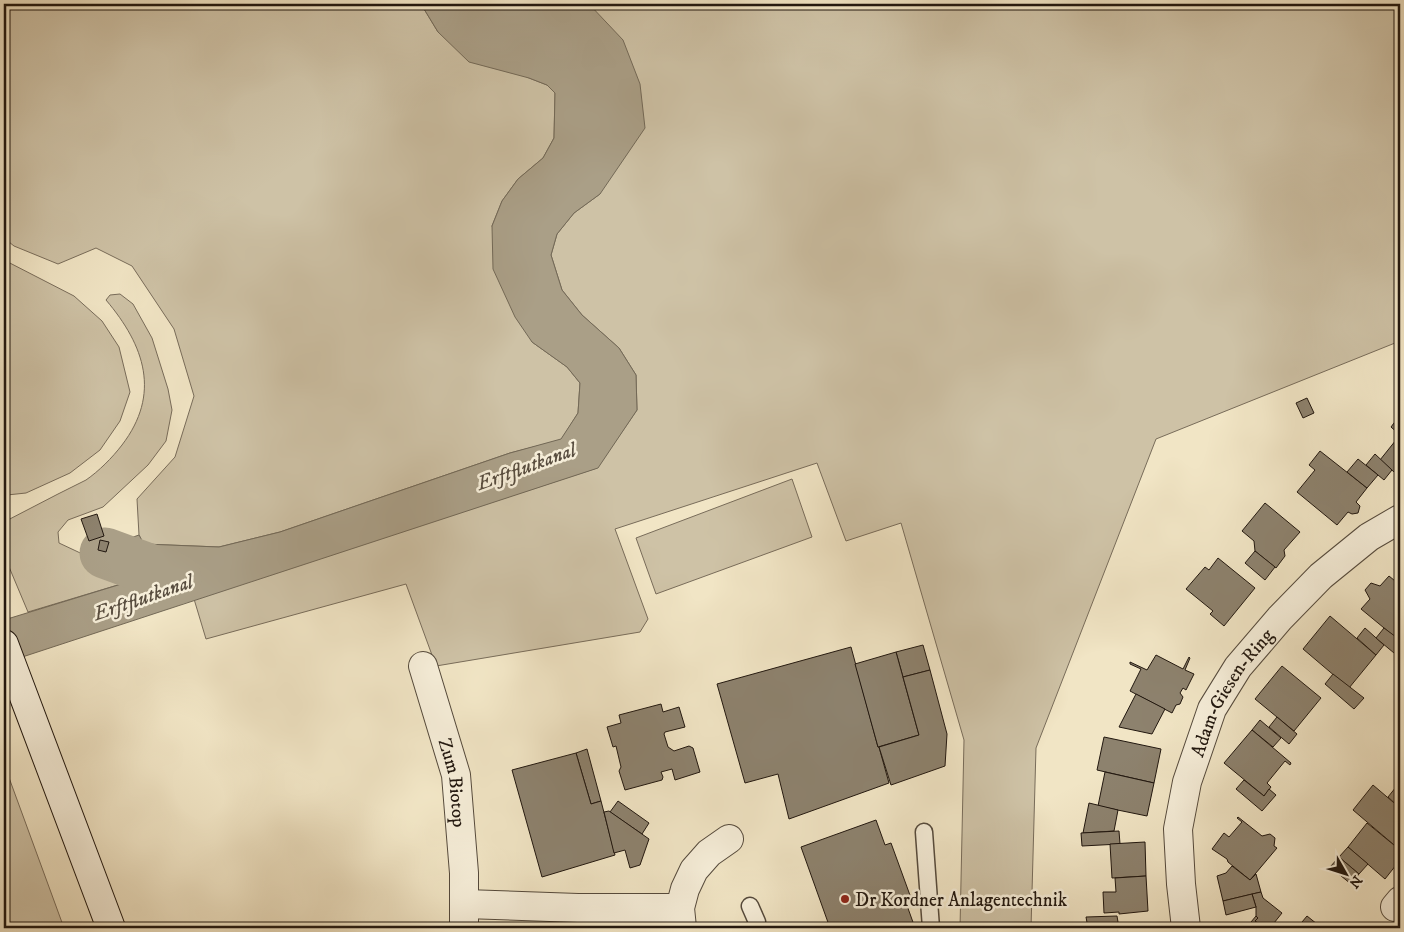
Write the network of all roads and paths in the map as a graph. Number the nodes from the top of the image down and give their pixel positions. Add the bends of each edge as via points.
1 (1400, 519) edge
2 (4, 644) edge
3 (423, 666) dead end
4 (924, 832) dead end
5 (729, 839) dead end
6 (750, 906) dead end
7 (464, 916) edge
8 (681, 918) edge
9 (111, 928) edge
10 (758, 928) edge
11 (931, 928) edge
12 (1186, 928) edge

1 - 12 street, Adam-Giesen-Ring via 1369,538 1321,576 1238,667 1212,709 1187,782 1178,829
2 - 9 street
3 - 7 street, Zum Biotop via 456,775
4 - 11 lane
5 - 8 street, Zum Biotop via 709,853 694,870 685,889
6 - 10 lane
7 - 8 street, Zum Biotop via 578,908

